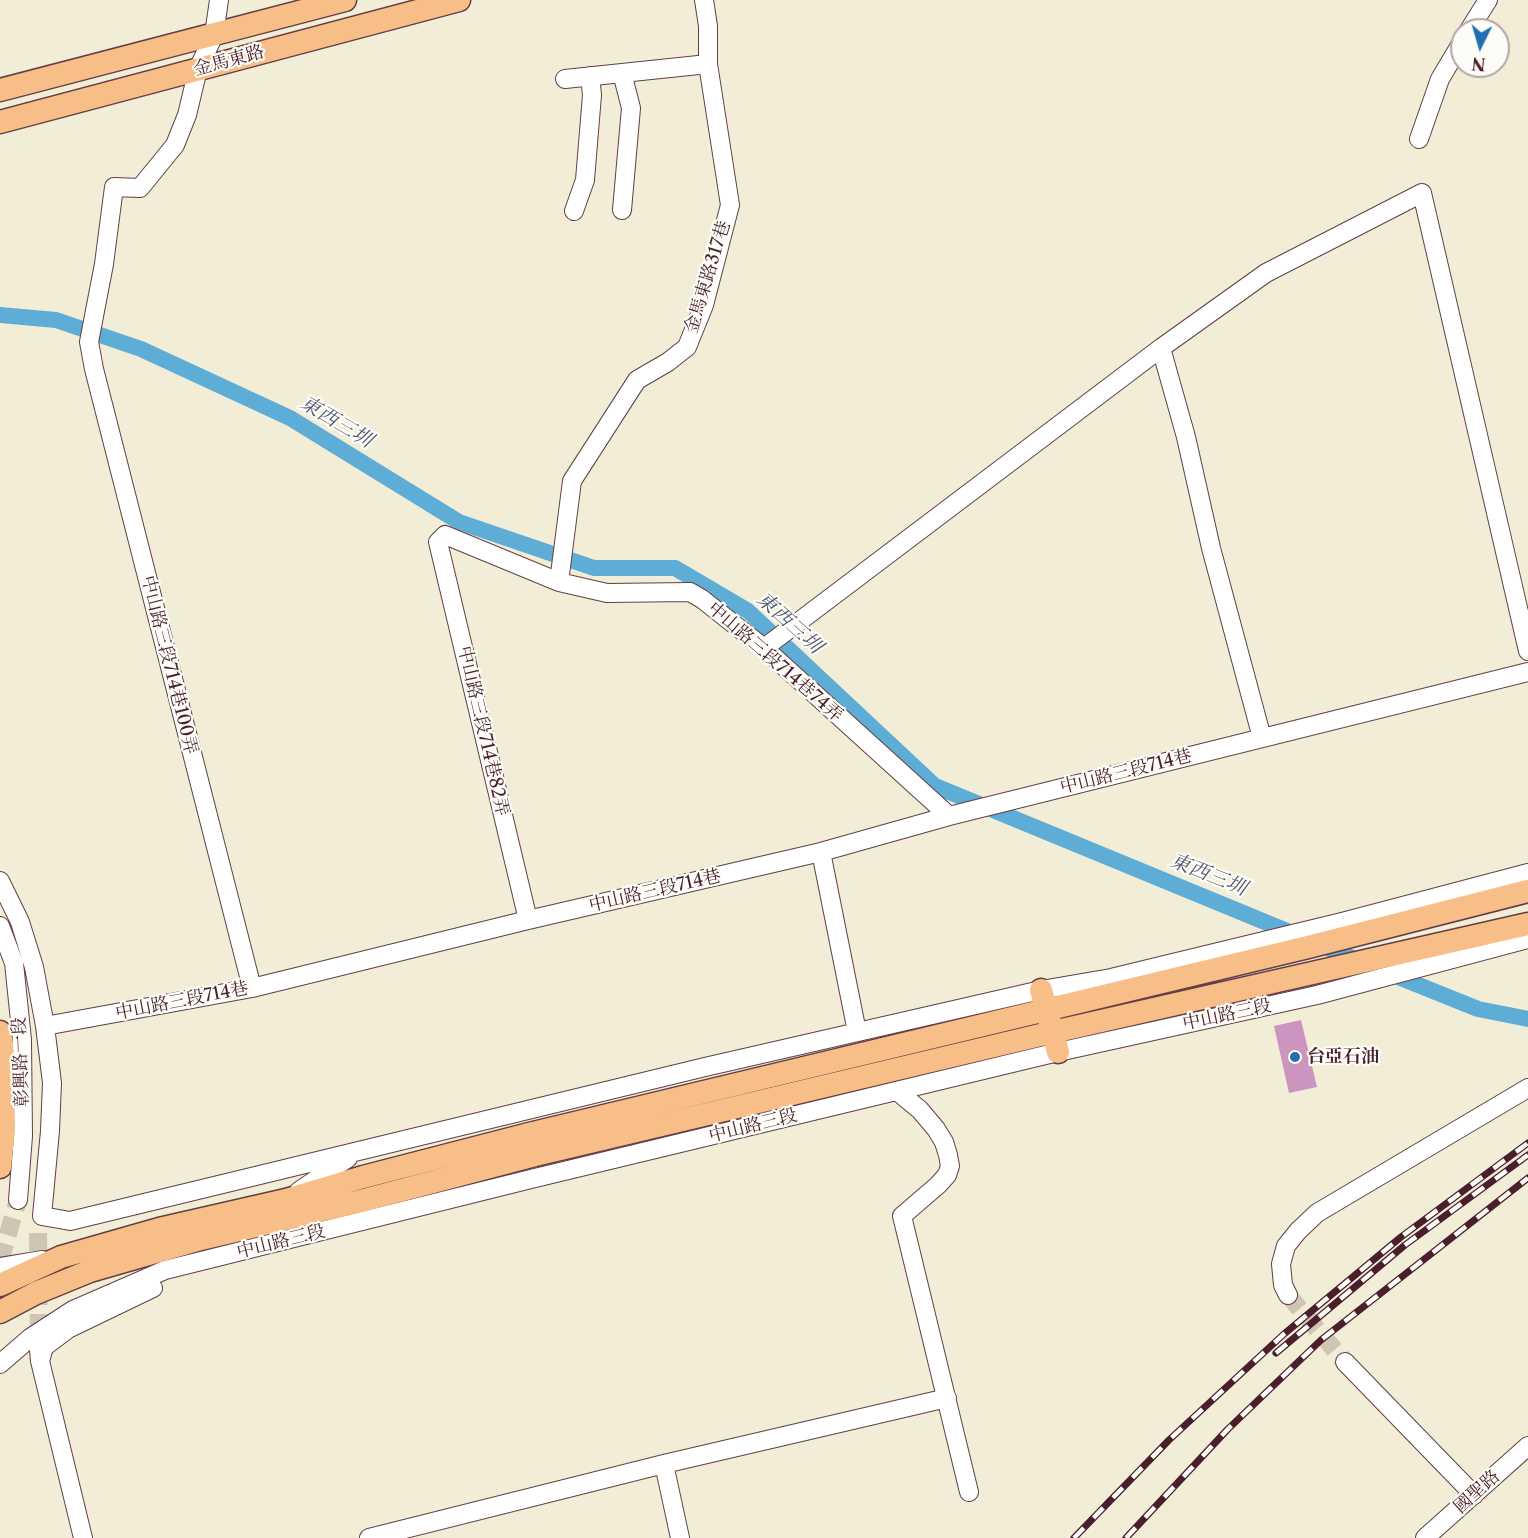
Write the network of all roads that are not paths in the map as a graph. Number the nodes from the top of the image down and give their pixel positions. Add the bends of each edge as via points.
1 (219, 0) edge
2 (345, 0) edge
3 (459, 0) edge
4 (704, 0) edge
5 (1488, 0) edge
6 (1477, 18) edge
7 (214, 35) junction
8 (1450, 62) edge
9 (708, 64) junction
10 (198, 69) junction
11 (622, 73) junction
12 (590, 76) junction
13 (565, 79) dead end
14 (0, 90) edge
15 (0, 122) edge
16 (1419, 139) dead end
17 (622, 210) dead end
18 (574, 211) dead end
19 (1161, 348) junction
20 (438, 542) joint
21 (559, 582) junction
22 (764, 648) junction
23 (1528, 651) edge
24 (1528, 672) edge
25 (1262, 738) junction
26 (950, 816) junction
27 (821, 852) junction
28 (1528, 873) edge
29 (0, 881) edge
30 (1514, 889) edge
31 (528, 920) junction
32 (0, 926) edge
33 (1524, 933) edge
34 (252, 988) junction
35 (1050, 1021) junction
36 (45, 1026) junction
37 (0, 1032) edge
38 (857, 1032) junction
39 (1528, 1088) edge
40 (897, 1091) junction
41 (357, 1152) junction
42 (535, 1155) junction
43 (0, 1167) edge
44 (298, 1167) junction
45 (333, 1170) junction
46 (363, 1177) junction
47 (535, 1178) junction
48 (18, 1200) tunnel mouth
49 (286, 1200) junction
50 (204, 1249) junction
51 (61, 1257) junction
52 (0, 1267) edge
53 (0, 1285) edge
54 (1288, 1295) tunnel mouth
55 (0, 1312) edge
56 (1345, 1362) tunnel mouth
57 (0, 1364) edge
58 (947, 1398) junction
59 (1528, 1446) edge
60 (663, 1464) junction
61 (969, 1492) dead end
62 (1474, 1495) junction
63 (375, 1537) edge
64 (82, 1538) edge
65 (680, 1538) edge
66 (1425, 1538) edge

1 - 7 street
2 - 7 main road, 金馬東路
3 - 10 main road, 金馬東路
4 - 9 street, 金馬東路317巷
5 - 6 street
7 - 10 street
7 - 14 main road, 金馬東路
8 - 16 street
9 - 11 street
9 - 21 street, 金馬東路317巷 via 730,206 704,305 687,347 637,380 572,481
10 - 15 main road, 金馬東路
10 - 34 street, 中山路三段714巷100弄 via 175,145 140,188 114,187 89,342
11 - 12 street
11 - 17 street via 631,108
12 - 13 street
12 - 18 street via 585,180
19 - 22 street
19 - 23 street via 1266,273 1422,193
19 - 25 street
20 - 21 street, 中山路三段714巷74弄 via 445,535
20 - 31 street, 中山路三段714巷82弄
21 - 22 street, 中山路三段714巷74弄 via 607,593 690,592
22 - 26 street, 中山路三段714巷74弄
24 - 25 street, 中山路三段714巷
25 - 26 street, 中山路三段714巷
26 - 27 street, 中山路三段714巷
27 - 31 street, 中山路三段714巷
27 - 38 street
28 - 30 street, 中山路三段
29 - 36 street via 31,956
30 - 33 main road
30 - 35 main road, 中山路三段
31 - 34 street, 中山路三段714巷
32 - 48 street, 彰興路一段 via 14,963 22,1040 23,1136
33 - 35 main road, 中山路三段
34 - 36 street, 中山路三段714巷
35 - 38 street, 中山路三段
35 - 40 street, 中山路三段
35 - 42 main road, 中山路三段
35 - 46 main road, 中山路三段 via 529,1134
36 - 44 street, 中山路三段 via 52,1083 40,1225
37 - 43 main road, 彰興路一段 via 4,1129
38 - 41 street, 中山路三段
39 - 54 street via 1317,1213 1286,1246 1281,1264
40 - 47 street, 中山路三段
40 - 58 street via 936,1129 950,1166 938,1185 902,1216
41 - 44 street, 中山路三段
41 - 45 street
42 - 47 street
42 - 50 main road, 中山路三段 via 357,1202
44 - 45 street
45 - 46 street
45 - 49 street
46 - 49 main road, 中山路三段
47 - 50 street, 中山路三段 via 271,1245
49 - 51 main road, 中山路三段 via 159,1229
50 - 55 main road, 中山路三段 via 90,1271
50 - 57 street, 中山路三段 via 73,1310 30,1338
50 - 64 street via 68,1329 40,1354
51 - 52 street
51 - 53 main road, 中山路三段
56 - 62 street
58 - 60 street
58 - 61 street
59 - 62 street, 國聖路
60 - 63 street
60 - 65 street
62 - 66 street, 國聖路

